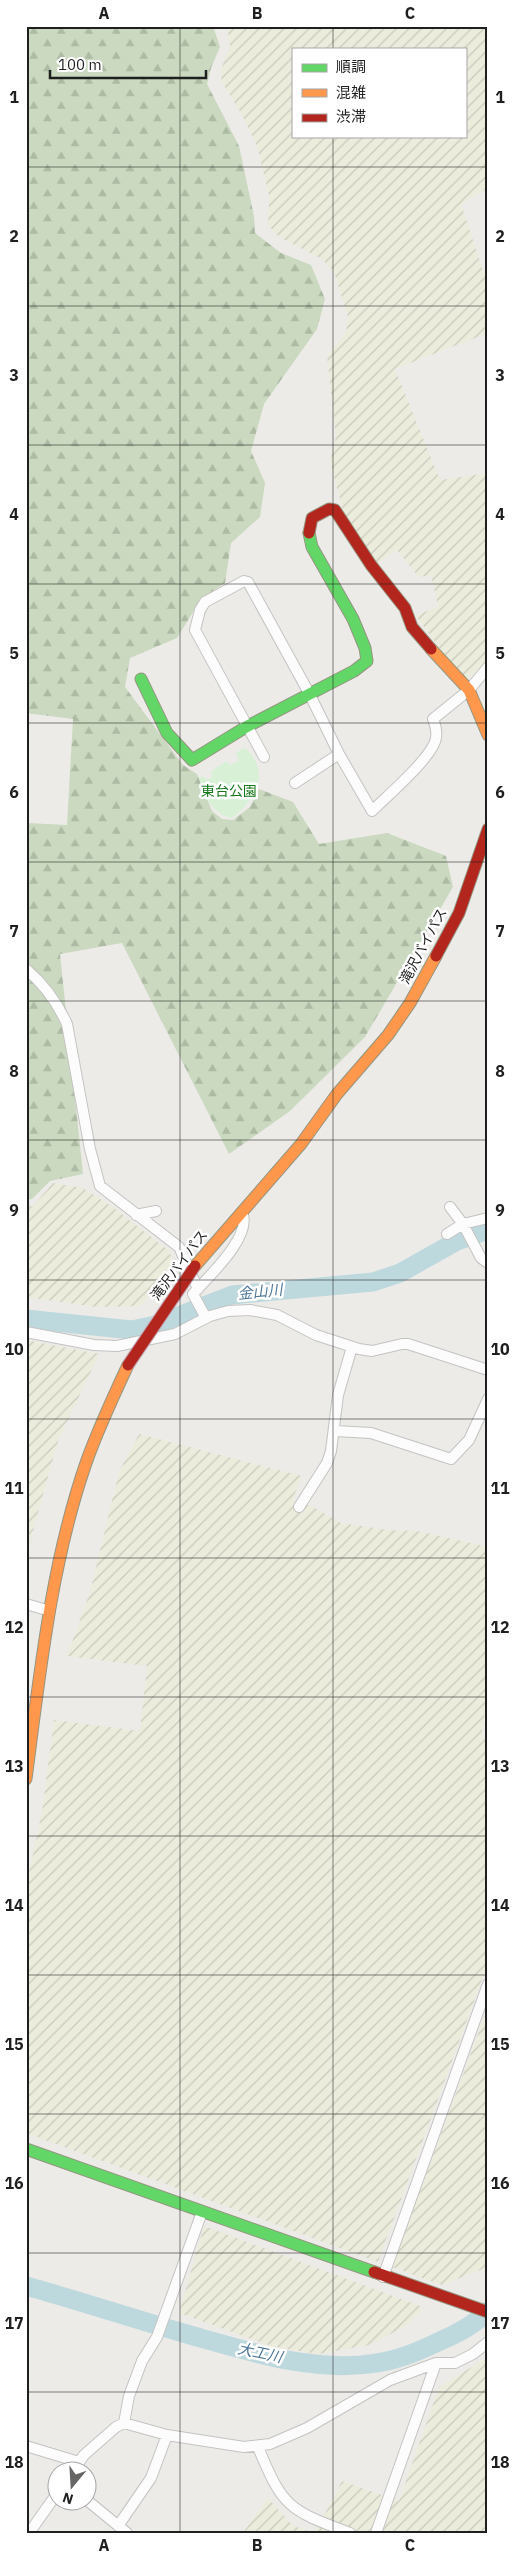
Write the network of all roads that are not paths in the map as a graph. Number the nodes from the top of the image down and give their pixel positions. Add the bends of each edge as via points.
1 (488, 667) edge
2 (141, 679) dead end
3 (469, 690) junction
4 (309, 693) junction
5 (246, 727) junction
6 (488, 735) edge
7 (339, 754) junction
8 (264, 758) dead end
9 (295, 783) dead end
10 (488, 829) edge
11 (26, 969) edge
12 (450, 1207) dead end
13 (156, 1211) dead end
14 (241, 1211) junction
15 (136, 1215) junction
16 (488, 1218) edge
17 (463, 1224) junction
18 (447, 1234) dead end
19 (488, 1264) edge
20 (198, 1289) junction
21 (206, 1318) junction
22 (26, 1332) edge
23 (352, 1347) junction
24 (488, 1370) edge
25 (488, 1399) edge
26 (335, 1431) junction
27 (299, 1507) dead end
28 (26, 1604) edge
29 (50, 1612) junction
30 (26, 1779) edge
31 (488, 1984) edge
32 (26, 2149) edge
33 (202, 2212) junction
34 (383, 2276) junction
35 (488, 2312) edge
36 (488, 2342) edge
37 (436, 2363) junction
38 (124, 2423) junction
39 (168, 2435) junction
40 (26, 2446) edge
41 (258, 2447) junction
42 (79, 2462) joint
43 (48, 2506) edge
44 (98, 2509) edge
45 (122, 2529) edge
46 (29, 2533) edge
47 (350, 2533) edge
48 (376, 2533) edge

1 - 3 street
2 - 5 main road via 167,733 192,760
3 - 4 main road via 412,627 405,608 371,565 335,510 329,509 312,518 309,531 312,547 359,633 366,649 366,661 354,671
3 - 6 main road
3 - 7 street via 433,718 436,738 432,748 372,811
4 - 5 main road
4 - 5 street via 248,582 244,581 205,602 195,630
4 - 7 street
5 - 8 street
7 - 9 street
10 - 14 main road, 滝沢バイパス via 459,913 410,1003 301,1144
11 - 15 street via 48,990 67,1024 100,1186
12 - 17 street
13 - 15 street
14 - 20 street via 244,1218 238,1242
14 - 29 main road, 滝沢バイパス, bridge via 195,1266 128,1365 106,1408 84,1465 65,1535
15 - 20 street via 178,1247
16 - 17 street
17 - 18 street
17 - 19 street via 481,1258
20 - 21 street via 193,1294
21 - 22 street via 175,1334 116,1346
21 - 23 street via 228,1311 263,1312 332,1342
23 - 24 street via 372,1351 408,1344
23 - 26 street via 338,1395
25 - 26 street via 469,1440 451,1459 372,1433
26 - 27 street via 327,1463
28 - 29 street
29 - 30 main road, 滝沢バイパス
31 - 34 street
32 - 33 main road
33 - 34 main road
33 - 38 street via 157,2337 142,2361
34 - 35 main road
36 - 37 street via 455,2363
37 - 41 street via 390,2380 307,2428
37 - 48 street
38 - 39 street
38 - 42 street
39 - 41 street
39 - 45 street via 151,2478
40 - 42 street
41 - 47 street via 272,2483 283,2499 296,2511
43 - 46 street
44 - 45 street

